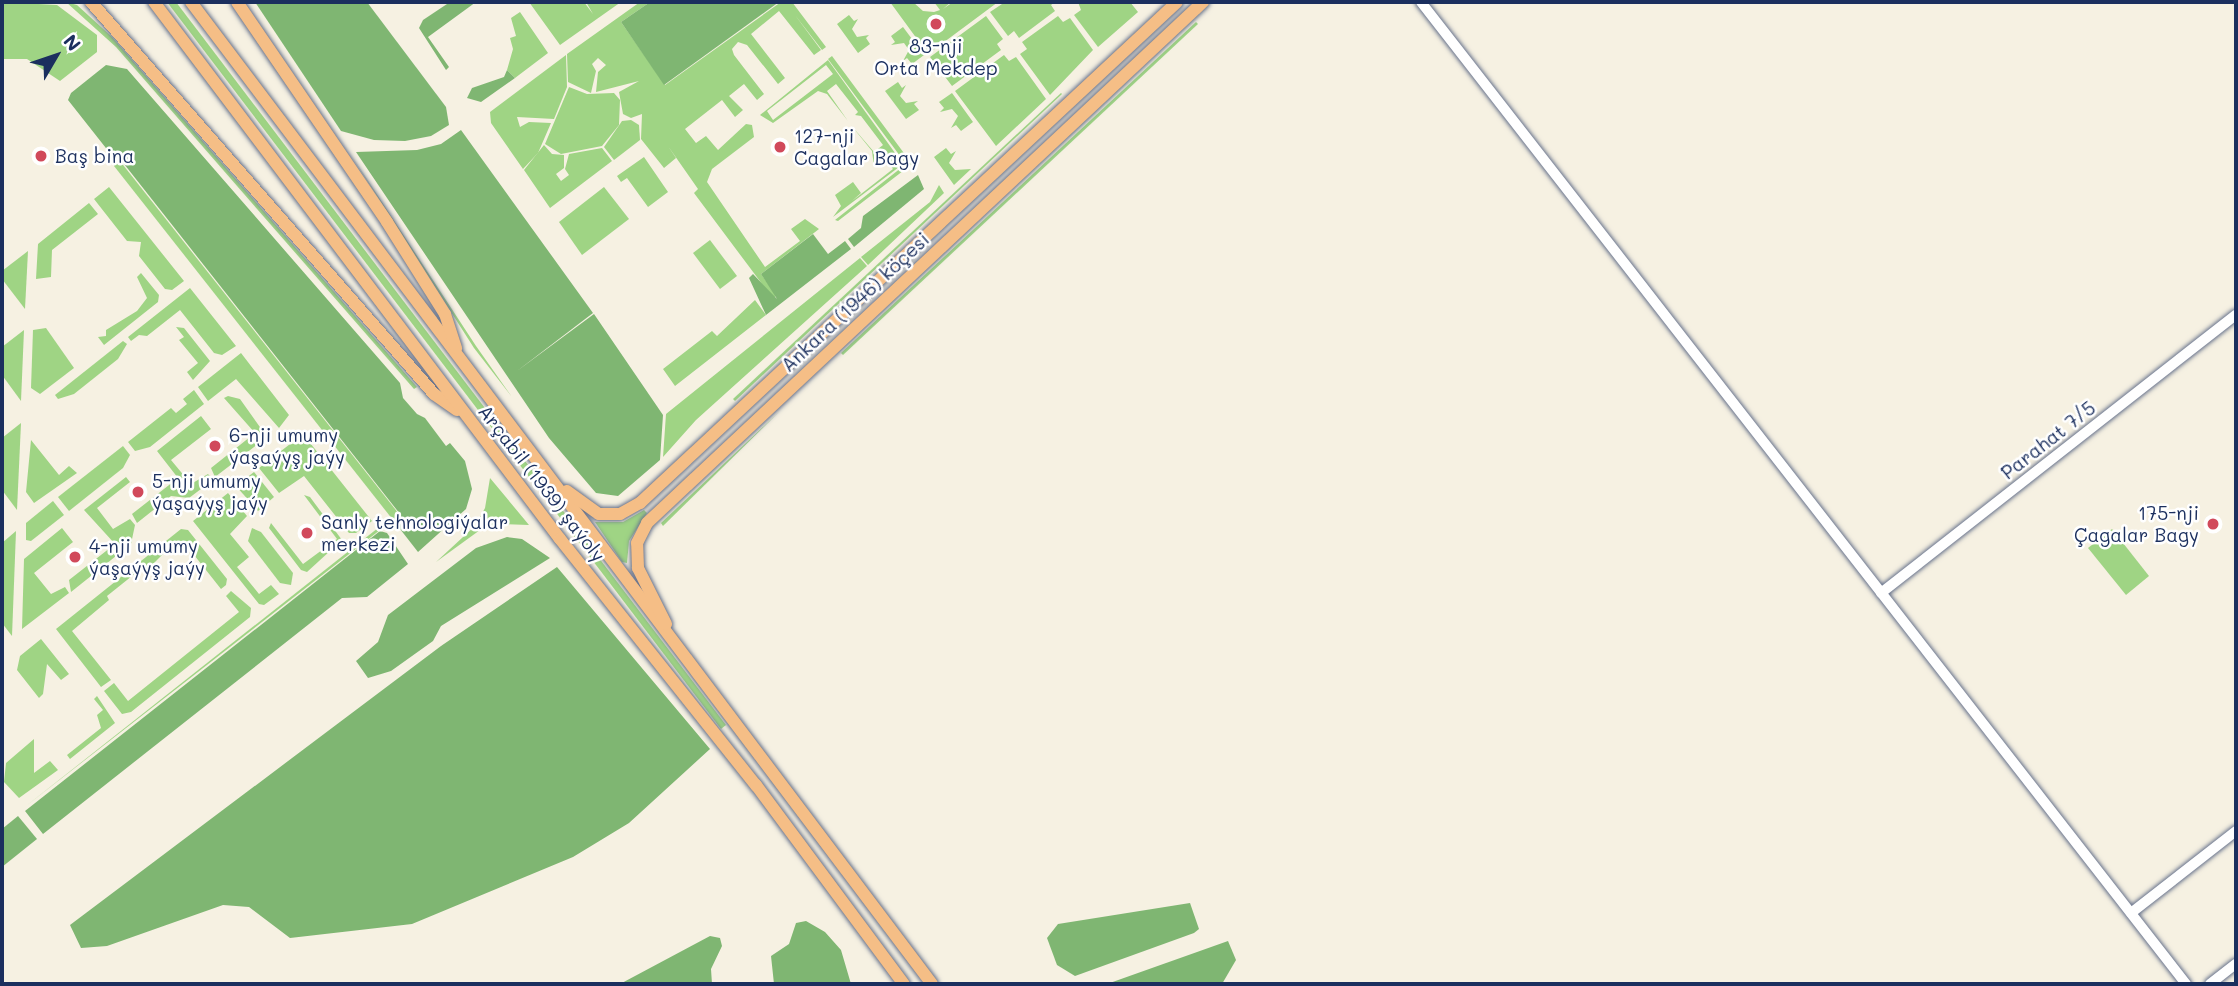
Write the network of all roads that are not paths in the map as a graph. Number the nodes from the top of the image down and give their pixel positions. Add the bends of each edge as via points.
1 (83, 2) edge
2 (91, 2) edge
3 (154, 2) edge
4 (191, 2) edge
5 (237, 2) edge
6 (1177, 2) edge
7 (1203, 2) edge
8 (1421, 2) edge
9 (103, 17) junction
10 (2236, 315) edge
11 (461, 361) junction
12 (465, 415) junction
13 (544, 469) junction
14 (1881, 593) junction
15 (688, 664) junction
16 (2236, 831) edge
17 (2131, 913) junction
18 (899, 939) junction
19 (881, 953) junction
20 (2236, 964) edge
21 (904, 984) edge
22 (932, 984) edge
23 (2186, 984) edge
24 (2210, 984) edge

1 - 9 main road
2 - 9 main road
3 - 12 main road, Arçabil (1939) şaýoly
4 - 11 main road, Arçabil (1939) şaýoly
5 - 11 main road via 445,314
6 - 13 main road, Ankara (1946) köçesi via 634,508 612,516 590,510
7 - 15 main road, Ankara (1946) köçesi via 647,523 637,543 638,568
8 - 14 street
9 - 12 main road via 434,394
10 - 14 street, Parahat 7/5
11 - 13 main road, Arçabil (1939) şaýoly
12 - 19 main road, Arçabil (1939) şaýoly
13 - 15 main road, Arçabil (1939) şaýoly
14 - 17 street
15 - 18 main road, Arçabil (1939) şaýoly
16 - 17 street
17 - 23 street
18 - 19 main road
18 - 22 main road, Arçabil (1939) şaýoly
19 - 21 main road, Arçabil (1939) şaýoly
20 - 24 street

